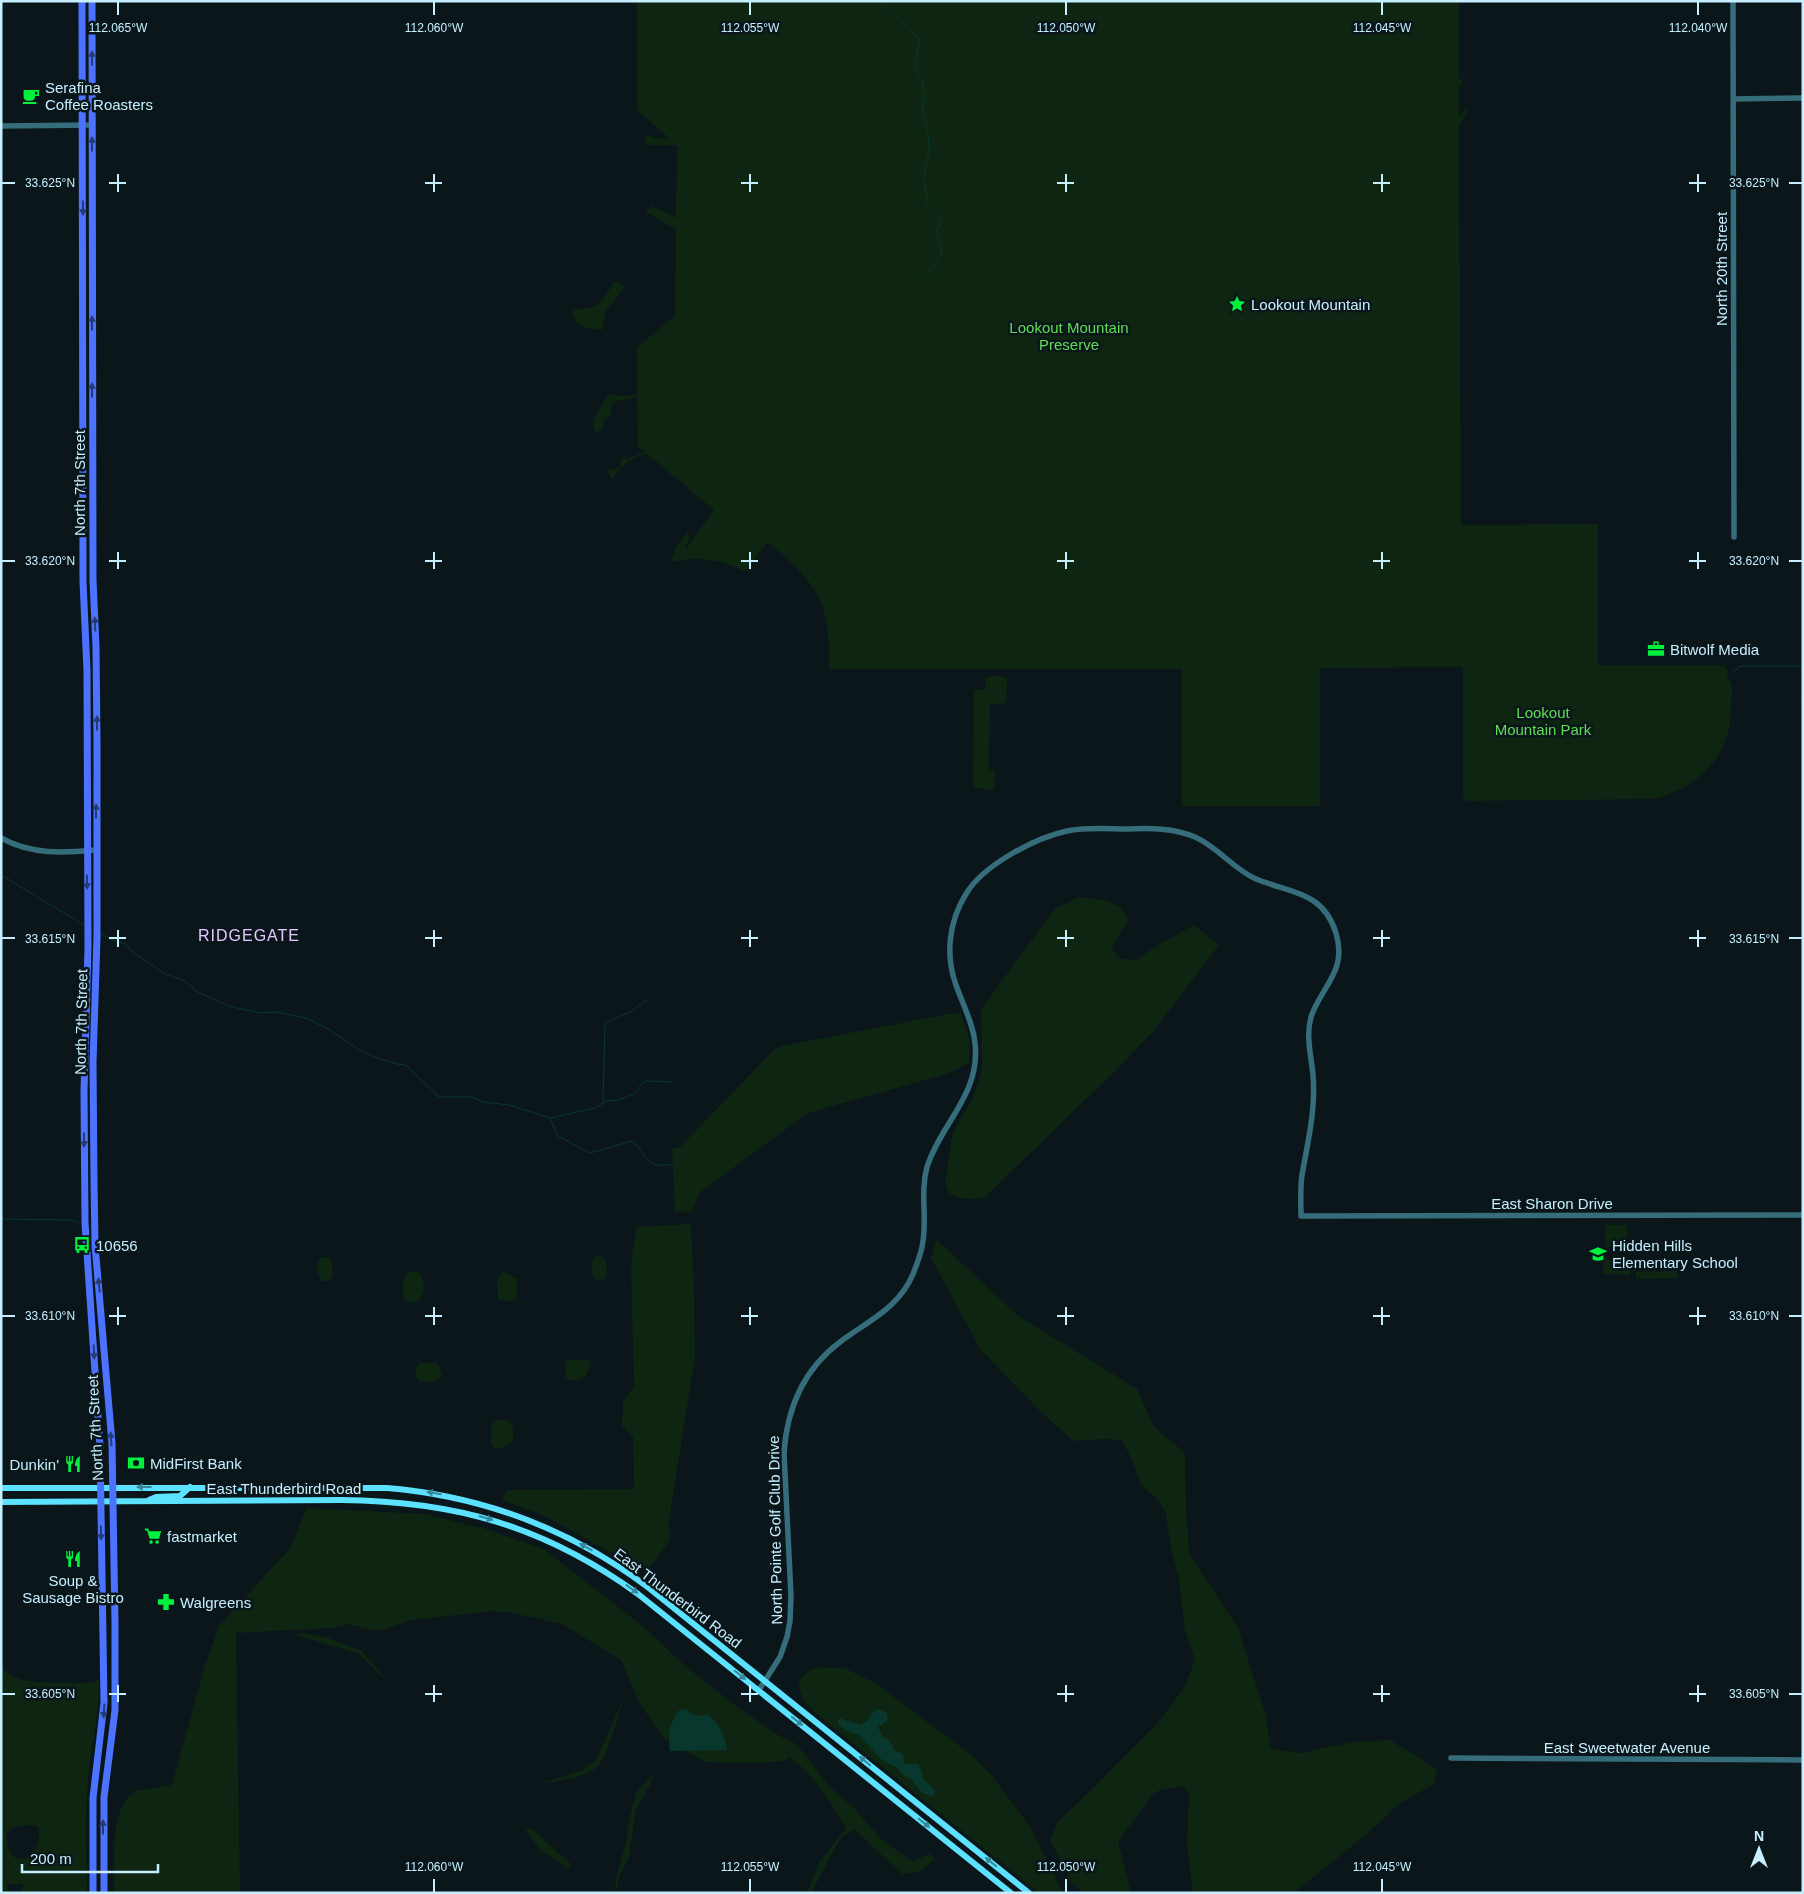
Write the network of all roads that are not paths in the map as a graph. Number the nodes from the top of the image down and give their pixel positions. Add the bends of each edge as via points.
1 (82, 1) edge
2 (92, 1) edge
3 (1733, 1) edge
4 (1803, 98) edge
5 (1734, 100) junction
6 (83, 125) junction
7 (92, 125) junction
8 (1, 126) edge
9 (1734, 537) dead end
10 (87, 772) junction
11 (96, 772) junction
12 (1, 838) edge
13 (96, 850) junction
14 (87, 851) junction
15 (94, 1090) junction
16 (84, 1091) junction
17 (1803, 1215) edge
18 (1301, 1216) joint
19 (112, 1487) junction
20 (190, 1487) junction
21 (199, 1487) junction
22 (1, 1488) edge
23 (100, 1488) junction
24 (189, 1501) junction
25 (1, 1502) edge
26 (101, 1502) junction
27 (113, 1502) junction
28 (146, 1502) junction
29 (765, 1681) junction
30 (759, 1690) junction
31 (1451, 1758) dead end
32 (1803, 1760) edge
33 (93, 1893) edge
34 (104, 1893) edge
35 (1011, 1893) edge
36 (1029, 1893) edge

1 - 6 main road, North 7th Street
7 -> 2 main road, North 7th Street
3 - 5 street, North 20th Street
4 - 5 street
5 - 9 street, North 20th Street
6 - 7 street
6 - 8 street
6 -> 10 main road, North 7th Street
11 -> 7 main road, North 7th Street
10 - 11 main road
10 - 14 main road, North 7th Street
13 -> 11 main road, North 7th Street
12 - 14 street via 34,851
13 - 14 street
13 - 15 main road, North 7th Street
14 -> 16 main road, North 7th Street
15 - 16 main road
19 -> 15 main road, North 7th Street via 112,1443 96,1245
16 -> 23 main road, North 7th Street via 85,1229
17 - 18 street, East Sharon Drive
18 - 29 street, North Pointe Golf Club Drive via 1302,1175 1313,1111 1308,1032 1311,1016 1333,978 1339,954 1330,919 1316,902 1303,893 1241,871 1210,845 1192,836 1164,830 1081,829 1057,834 1002,860 974,882 954,917 950,944 954,981 974,1032 974,1072 969,1090 935,1146 928,1166 923,1241 910,1280 880,1316 840,1343 813,1369 790,1413 784,1453 791,1613 784,1647
20 -> 19 main road, East Thunderbird Road
19 - 23 main road, East Thunderbird Road
19 - 27 main road, North 7th Street
20 - 21 main road, East Thunderbird Road
20 - 28 main road via 180,1496 156,1497
21 - 24 main road
29 -> 21 main road, East Thunderbird Road via 625,1570 586,1546 527,1519 436,1493 403,1489 355,1486
22 - 23 main road, East Thunderbird Road
23 - 26 main road, North 7th Street
24 - 28 main road, East Thunderbird Road
24 -> 30 main road, East Thunderbird Road via 387,1501 463,1512 511,1526 568,1550 618,1580
25 - 26 main road, East Thunderbird Road
26 - 27 main road, East Thunderbird Road
26 -> 33 main road, North 7th Street via 104,1703 93,1798
27 - 28 main road, East Thunderbird Road
34 -> 27 main road, North 7th Street via 104,1797 116,1708
29 - 30 street, North Pointe Golf Club Drive
36 -> 29 main road, East Thunderbird Road
30 -> 35 main road, East Thunderbird Road
31 - 32 street, East Sweetwater Avenue

